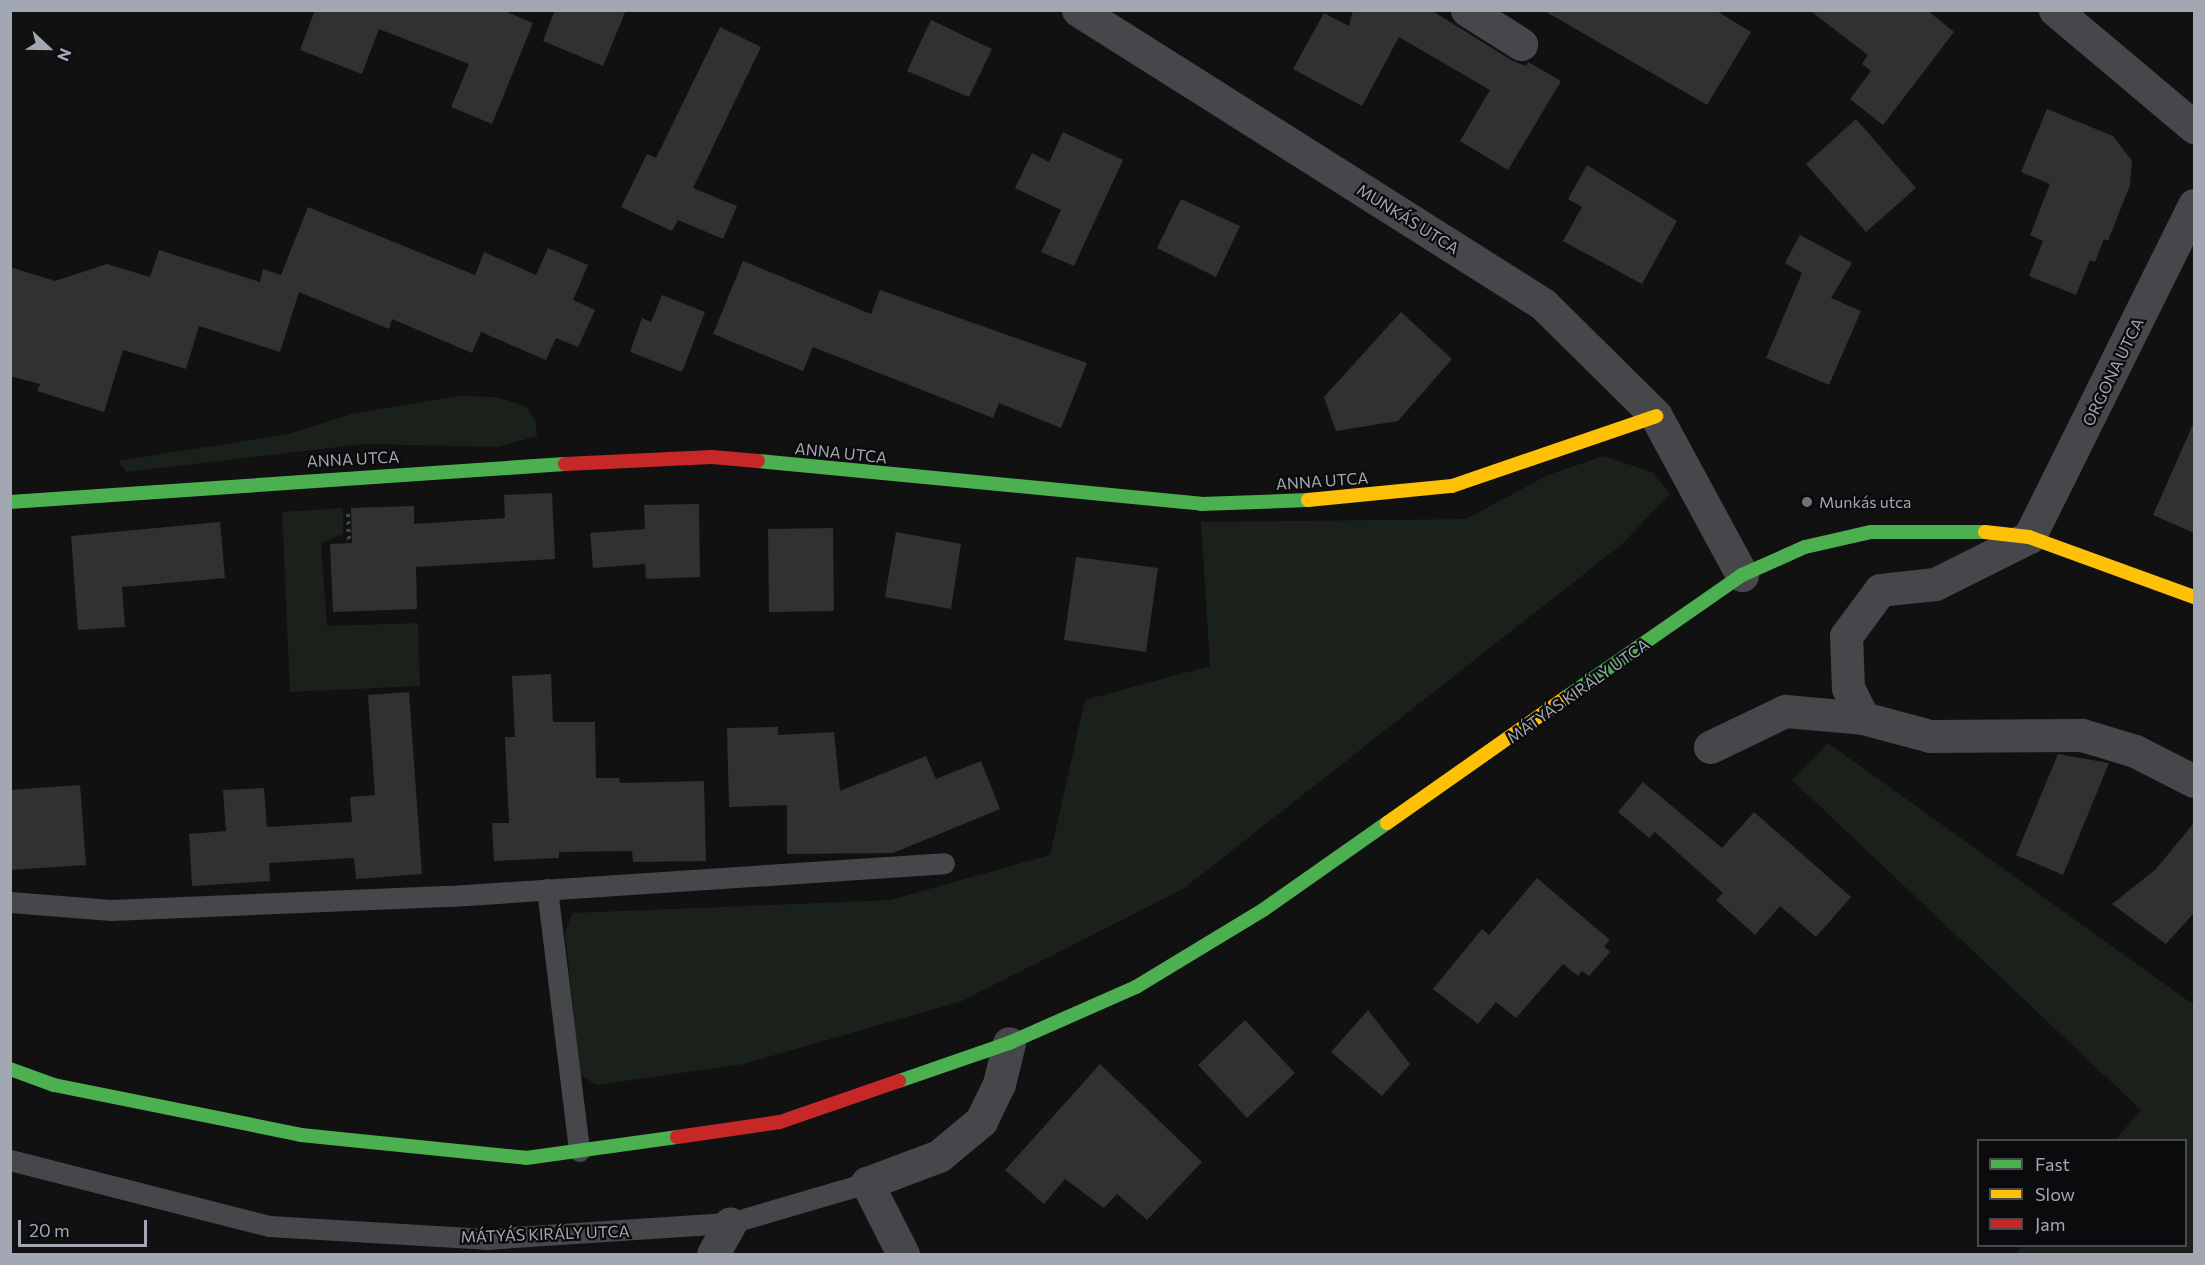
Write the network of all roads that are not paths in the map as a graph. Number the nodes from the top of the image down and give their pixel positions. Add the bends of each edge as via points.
1 (1078, 10) edge
2 (1467, 10) edge
3 (2055, 10) edge
4 (1521, 44) dead end
5 (2194, 127) edge
6 (2194, 205) edge
7 (1656, 416) junction
8 (10, 502) edge
9 (2029, 537) junction
10 (1742, 575) junction
11 (2194, 597) edge
12 (1863, 718) junction
13 (1710, 747) dead end
14 (2194, 781) edge
15 (944, 863) dead end
16 (547, 889) junction
17 (10, 902) edge
18 (1009, 1043) junction
19 (10, 1069) edge
20 (579, 1151) junction
21 (10, 1160) edge
22 (867, 1183) junction
23 (730, 1223) junction
24 (714, 1254) edge
25 (903, 1254) edge

1 - 7 street, MUNKÁS UTCA via 1543,304
2 - 4 street
3 - 5 street
6 - 9 street, ORGONA UTCA
7 - 8 main road, ANNA UTCA via 1452,486 1334,498 1201,504 712,457 348,474
7 - 10 street, MUNKÁS UTCA
9 - 10 main road, MÁTYÁS KIRÁLY UTCA via 1950,529 1871,532 1805,547
9 - 11 main road, MÁTYÁS KIRÁLY UTCA
9 - 12 street via 1935,584 1880,590 1846,636 1848,688
10 - 18 main road, MÁTYÁS KIRÁLY UTCA via 1263,910 1136,987
12 - 13 street via 1785,711
12 - 14 street via 1930,736 2082,735 2135,751
15 - 16 lane
16 - 17 lane via 111,910
16 - 20 lane
18 - 20 main road, MÁTYÁS KIRÁLY UTCA via 780,1122
18 - 22 street, MÁTYÁS KIRÁLY UTCA via 999,1084 981,1121 939,1156
19 - 20 main road, MÁTYÁS KIRÁLY UTCA via 54,1085 301,1135 526,1158
21 - 23 lane, MÁTYÁS KIRÁLY UTCA via 269,1226 486,1239
22 - 23 lane, MÁTYÁS KIRÁLY UTCA
22 - 25 street
23 - 24 street

